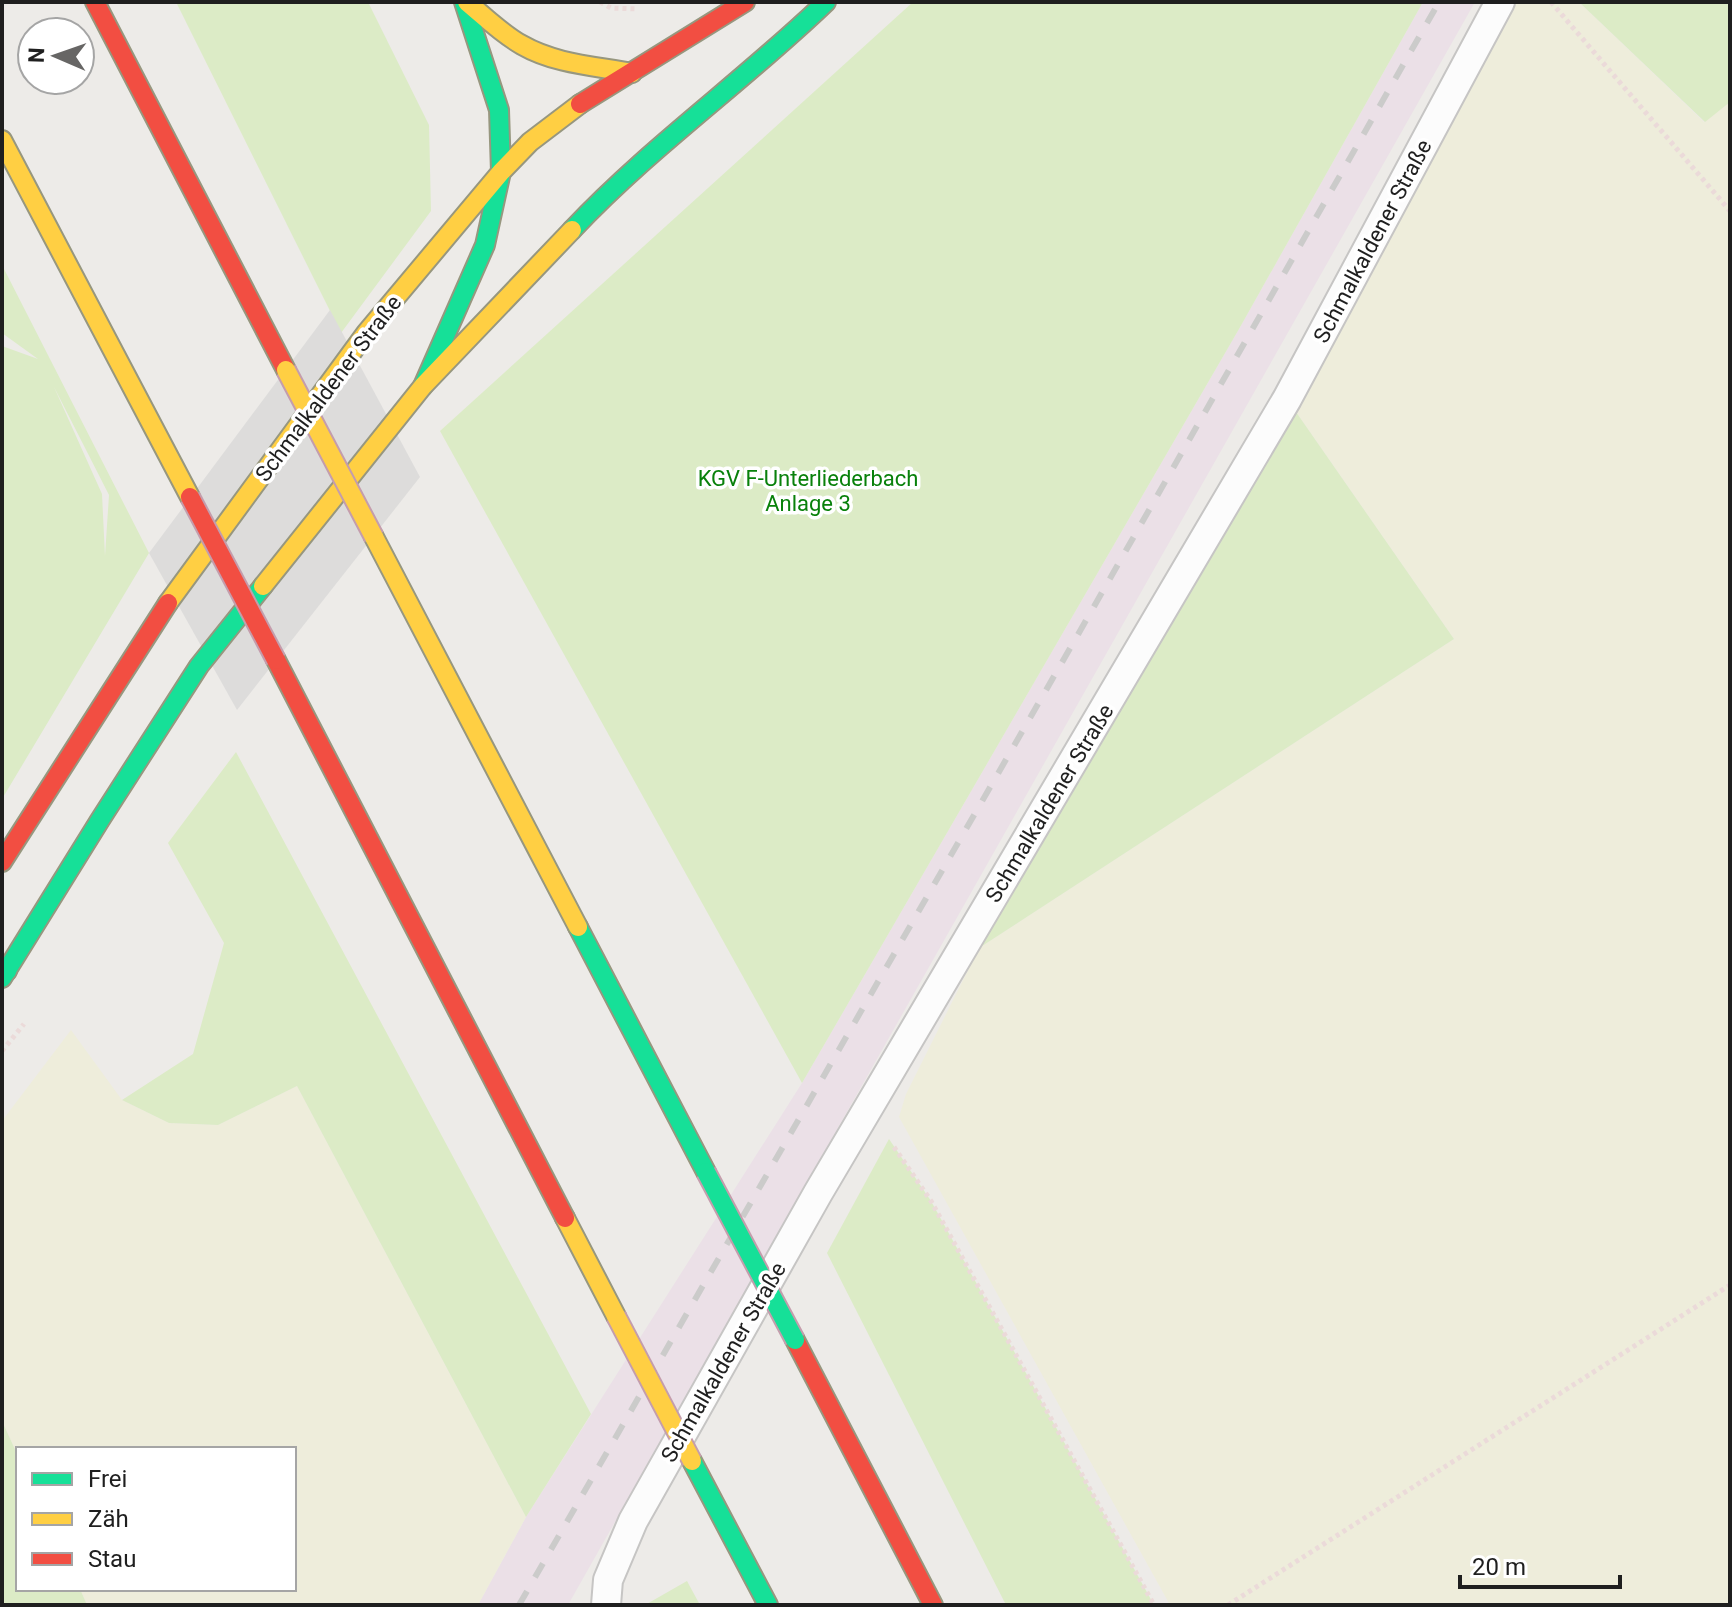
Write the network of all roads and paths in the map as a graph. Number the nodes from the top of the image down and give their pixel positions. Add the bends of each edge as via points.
1 (95, 2) edge
2 (466, 2) edge
3 (745, 2) edge
4 (826, 2) edge
5 (1500, 2) edge
6 (1551, 2) edge
7 (632, 73) junction
8 (2, 140) edge
9 (501, 172) junction
10 (1730, 211) edge
11 (423, 386) junction
12 (2, 862) edge
13 (4, 974) edge
14 (868, 1109) junction
15 (1730, 1285) edge
16 (606, 1605) edge
17 (768, 1605) edge
18 (933, 1605) edge
19 (1154, 1605) edge
20 (1228, 1605) edge

1 - 18 main road, bridge
2 - 7 main road via 525,47 553,58
2 - 9 main road via 499,110
3 - 7 main road, Schmalkaldener Straße
4 - 11 main road via 604,196
5 - 14 lane, Schmalkaldener Straße via 1287,399
6 - 10 path
7 - 9 main road, Schmalkaldener Straße via 568,112
8 - 17 main road, bridge
9 - 11 main road via 485,245
9 - 12 main road, Schmalkaldener Straße via 366,333 168,603
11 - 13 main road via 199,666
14 - 16 lane, Schmalkaldener Straße via 633,1521 608,1580
14 - 19 path via 931,1201
15 - 20 path

